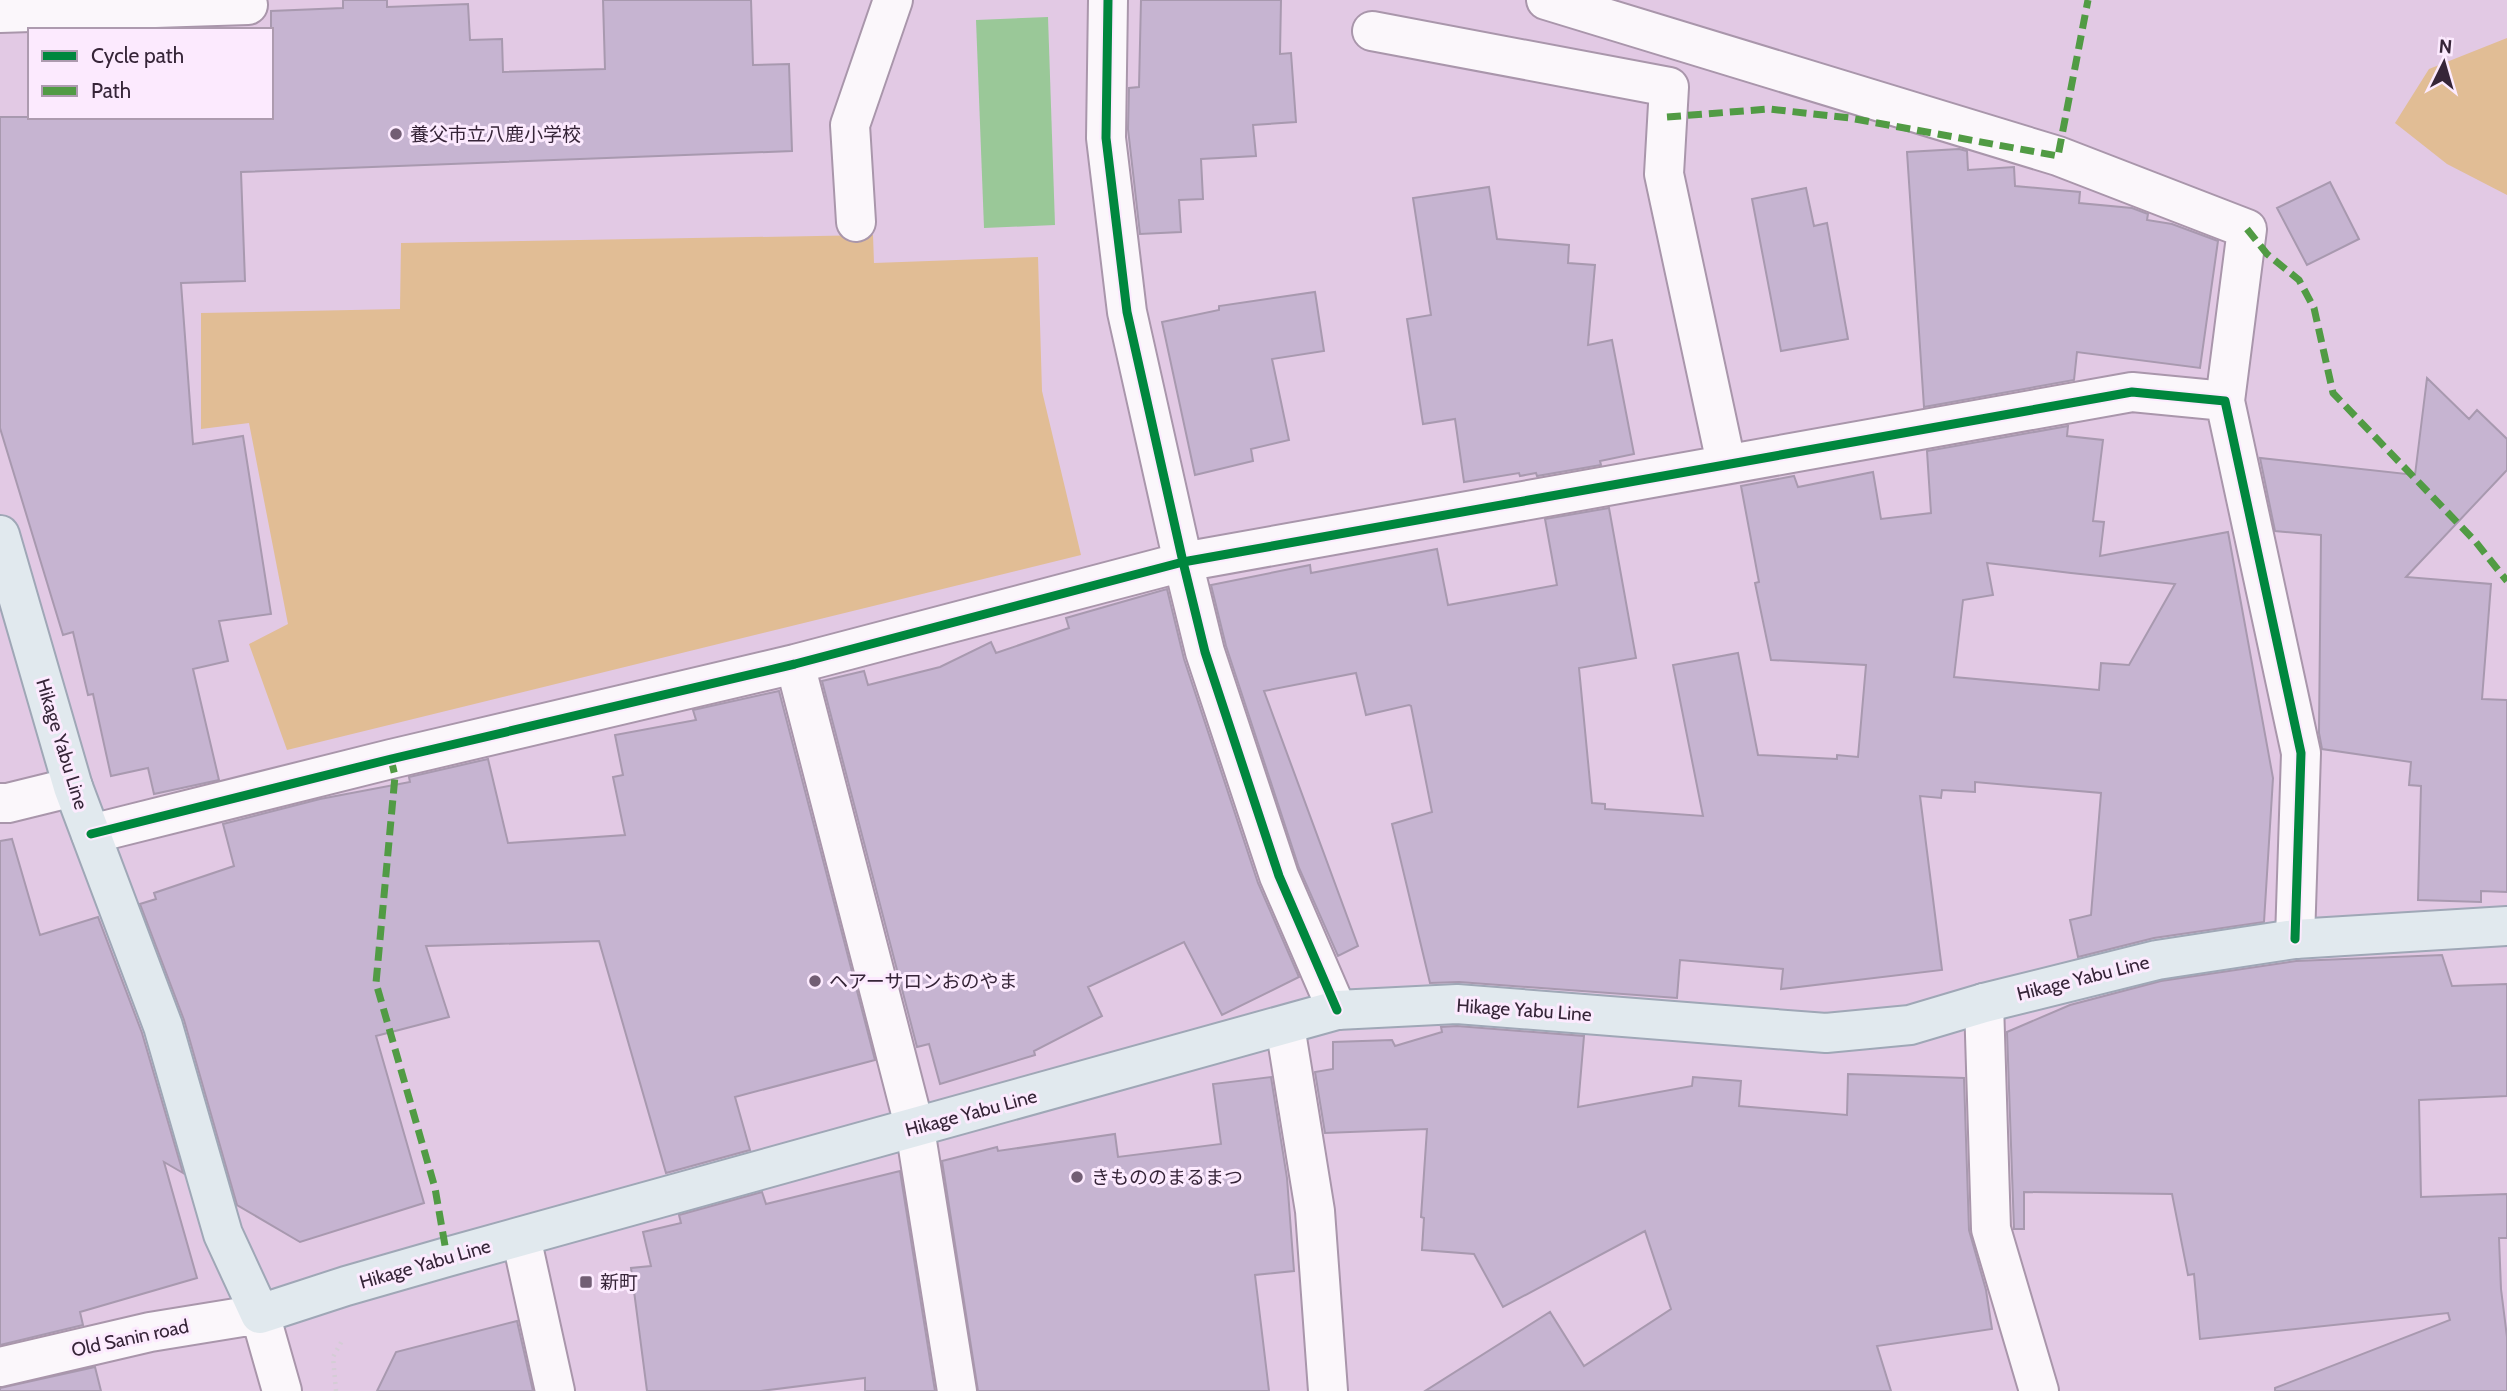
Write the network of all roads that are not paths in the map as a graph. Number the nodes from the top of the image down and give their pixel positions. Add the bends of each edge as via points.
1 (892, 0) edge
2 (1108, 0) edge
3 (1546, 0) edge
4 (248, 5) dead end
5 (0, 13) edge
6 (1372, 30) dead end
7 (856, 222) dead end
8 (2225, 401) junction
9 (1726, 463) junction
10 (0, 535) edge
11 (1183, 562) junction
12 (795, 664) junction
13 (73, 788) junction
14 (0, 803) edge
15 (91, 834) junction
16 (2507, 926) edge
17 (2295, 939) junction
18 (1984, 1003) junction
19 (1337, 1010) junction
20 (1284, 1026) junction
21 (915, 1129) junction
22 (521, 1237) junction
23 (260, 1314) junction
24 (0, 1367) edge
25 (2031, 1388) edge
26 (282, 1391) edge
27 (555, 1391) edge
28 (957, 1391) edge
29 (1328, 1391) edge

1 - 7 street via 850,125
2 - 11 street via 1106,138 1127,312
3 - 8 street via 2058,156 2247,229
4 - 5 street
6 - 9 street via 1669,87 1664,174
8 - 9 street via 2132,392
8 - 17 street via 2301,753
9 - 11 street
10 - 13 main road, Hikage Yabu Line
11 - 12 street
11 - 19 street via 1205,652 1279,876
12 - 15 street
12 - 21 street
13 - 14 street
13 - 15 main road, Hikage Yabu Line
15 - 23 main road, Hikage Yabu Line via 163,1026 223,1234
16 - 17 main road, Hikage Yabu Line
17 - 18 main road, Hikage Yabu Line via 2157,960
18 - 19 main road, Hikage Yabu Line via 1910,1025 1826,1033 1457,1004
18 - 25 street via 1991,1229
19 - 20 main road, Hikage Yabu Line
20 - 21 main road, Hikage Yabu Line
20 - 29 street via 1315,1211
21 - 22 main road, Hikage Yabu Line
21 - 28 street
22 - 23 main road, Hikage Yabu Line
22 - 27 street
23 - 24 street, Old Sanin road via 150,1332
23 - 26 street

